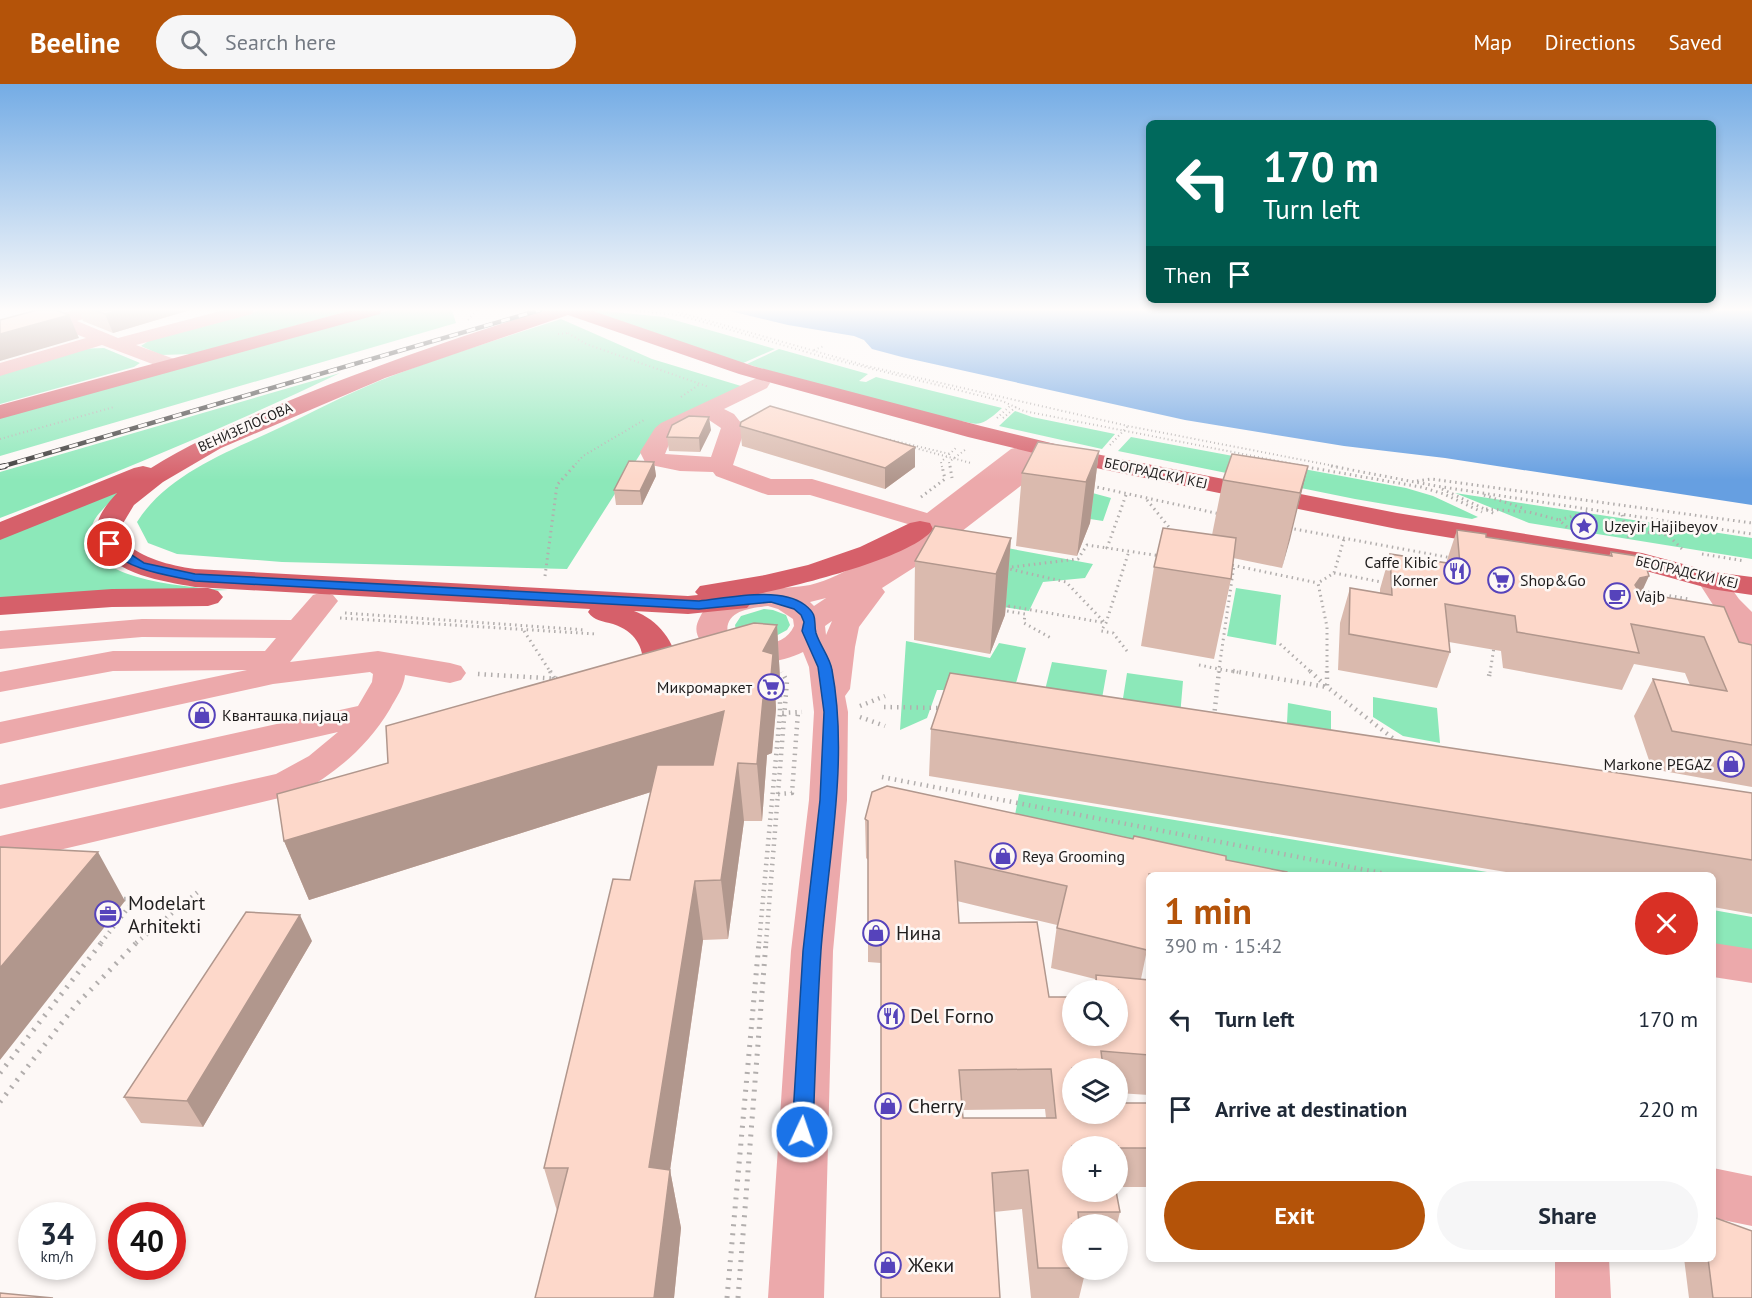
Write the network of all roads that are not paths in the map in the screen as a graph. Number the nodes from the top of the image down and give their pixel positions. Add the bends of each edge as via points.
1 (161, 367) edge
2 (394, 367) edge
3 (712, 367) edge
4 (736, 367) edge
5 (759, 383) junction
6 (708, 410) junction
7 (0, 412) edge
8 (214, 441) junction
9 (1033, 454) junction
10 (721, 465) junction
11 (914, 519) junction
12 (0, 532) edge
13 (892, 570) junction
14 (1711, 580) junction
15 (1752, 586) edge
16 (554, 590) junction
17 (771, 598) junction
18 (323, 601) junction
19 (737, 602) junction
20 (0, 606) edge
21 (603, 612) junction
22 (1668, 626) edge
23 (810, 627) junction
24 (298, 629) junction
25 (1752, 630) edge
26 (1752, 638) edge
27 (0, 640) edge
28 (699, 655) junction
29 (378, 661) junction
30 (765, 663) junction
31 (274, 667) junction
32 (450, 673) road end
33 (0, 682) edge
34 (657, 686) joint
35 (829, 707) junction
36 (370, 714) junction
37 (0, 733) edge
38 (0, 797) edge
39 (0, 850) edge
40 (1716, 960) edge
41 (1752, 966) edge
42 (1716, 1194) edge
43 (1752, 1201) edge
44 (1582, 1262) edge
45 (796, 1298) edge
46 (1582, 1298) edge

1 - 7 main road
2 - 8 main road, ВЕНИЗЕЛОСОВА
3 - 5 main road, БЕОГРАДСКИ КЕЈ
4 - 9 main road, БЕОГРАДСКИ КЕЈ
5 - 6 street
5 - 9 main road, БЕОГРАДСКИ КЕЈ
6 - 10 street via 726,419 733,428
6 - 10 street via 663,433 652,455 668,463
8 - 12 main road, ВЕНИЗЕЛОСОВА
8 - 16 main road via 145,484 119,506 109,526 110,544 122,556 140,566 195,578
9 - 11 street
9 - 13 street
9 - 14 main road, БЕОГРАДСКИ КЕЈ via 1642,561
10 - 11 street via 725,471 768,487 812,487
11 - 16 main road via 892,544 844,564 747,588 690,594
11 - 17 street via 879,563 855,577 813,593
13 - 23 street via 837,603
13 - 35 street via 844,622
14 - 15 main road, БЕОГРАДСКИ КЕЈ
14 - 25 street
16 - 19 main road via 699,605
17 - 19 street
17 - 23 street via 799,606 807,614
18 - 20 main road via 165,596
18 - 21 main road
18 - 24 street
19 - 28 street via 717,613
21 - 28 main road via 689,618
21 - 34 main road via 636,622 655,642 661,658
22 - 26 street
23 - 30 street via 801,640
23 - 35 street via 825,667
24 - 27 street via 142,628
24 - 31 street
28 - 30 street
28 - 34 street
29 - 31 street
29 - 32 street
29 - 36 street via 389,673 388,682
30 - 35 street via 793,661
31 - 33 street via 122,660
31 - 37 street
35 - 45 street via 828,800 812,951
36 - 38 street
36 - 39 street via 352,741 318,768 287,784
40 - 41 street
42 - 43 street
44 - 46 street

